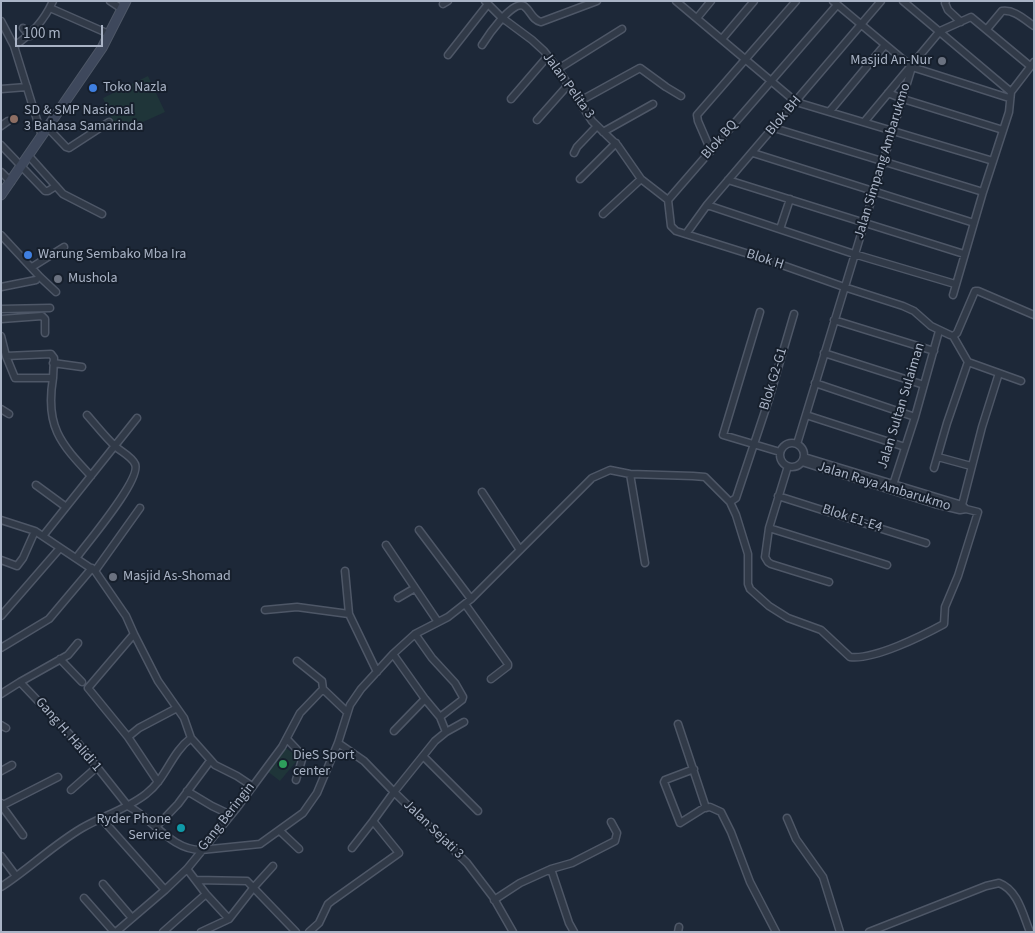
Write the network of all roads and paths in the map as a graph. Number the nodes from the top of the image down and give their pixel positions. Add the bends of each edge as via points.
1 (54, 1) edge
2 (110, 1) edge
3 (597, 1) edge
4 (676, 1) edge
5 (711, 1) edge
6 (754, 1) edge
7 (796, 1) edge
8 (881, 1) edge
9 (903, 1) edge
10 (946, 1) edge
11 (487, 2) edge
12 (835, 3) edge
13 (124, 5) edge
14 (50, 8) junction
15 (501, 17) junction
16 (697, 18) junction
17 (1, 21) edge
18 (961, 22) junction
19 (860, 25) junction
20 (1034, 26) edge
21 (23, 28) dead end
22 (622, 29) dead end
23 (987, 29) junction
24 (940, 31) junction
25 (109, 34) junction
26 (30, 36) junction
27 (722, 39) junction
28 (482, 45) dead end
29 (14, 46) junction
30 (884, 46) junction
31 (448, 55) dead end
32 (548, 56) junction
33 (746, 58) junction
34 (1032, 64) edge
35 (911, 67) junction
36 (558, 69) junction
37 (771, 80) junction
38 (568, 85) junction
39 (27, 87) junction
40 (1, 89) edge
41 (888, 93) junction
42 (1010, 95) junction
43 (681, 96) dead end
44 (511, 99) dead end
45 (902, 99) junction
46 (580, 102) junction
47 (796, 102) junction
48 (653, 104) dead end
49 (830, 111) junction
50 (536, 120) dead end
51 (8, 121) dead end
52 (109, 122) dead end
53 (865, 122) junction
54 (1, 126) edge
55 (597, 126) junction
56 (48, 128) junction
57 (774, 128) junction
58 (893, 130) junction
59 (1003, 130) junction
60 (603, 132) junction
61 (42, 136) junction
62 (616, 143) junction
63 (1, 145) edge
64 (711, 151) junction
65 (574, 153) dead end
66 (753, 153) junction
67 (29, 156) junction
68 (883, 160) junction
69 (993, 162) junction
70 (21, 167) junction
71 (1, 172) edge
72 (580, 179) dead end
73 (641, 179) junction
74 (728, 180) junction
75 (11, 182) junction
76 (56, 186) junction
77 (874, 192) junction
78 (983, 192) junction
79 (1, 196) edge
80 (790, 199) junction
81 (668, 200) junction
82 (707, 205) junction
83 (102, 214) dead end
84 (602, 214) dead end
85 (864, 222) junction
86 (974, 223) junction
87 (780, 229) junction
88 (1, 234) edge
89 (686, 234) junction
90 (64, 247) dead end
91 (854, 254) junction
92 (964, 254) junction
93 (32, 267) junction
94 (37, 279) junction
95 (955, 284) junction
96 (1, 287) edge
97 (844, 287) junction
98 (56, 292) dead end
99 (953, 295) dead end
100 (50, 308) dead end
101 (1, 309) edge
102 (760, 312) dead end
103 (794, 314) dead end
104 (1034, 315) edge
105 (1, 318) edge
106 (834, 320) junction
107 (939, 331) junction
108 (44, 333) dead end
109 (1, 336) edge
110 (953, 336) junction
111 (934, 351) junction
112 (824, 353) junction
113 (6, 356) junction
114 (54, 363) junction
115 (967, 364) junction
116 (82, 367) dead end
117 (999, 373) junction
118 (53, 378) junction
119 (1021, 381) dead end
120 (815, 383) junction
121 (924, 385) junction
122 (1, 410) edge
123 (9, 414) dead end
124 (87, 415) dead end
125 (806, 415) junction
126 (915, 417) junction
127 (137, 418) dead end
128 (754, 444) junction
129 (797, 444) junction
130 (114, 446) junction
131 (905, 447) junction
132 (780, 452) junction
133 (938, 457) junction
134 (803, 459) junction
135 (788, 466) junction
136 (971, 466) junction
137 (934, 468) dead end
138 (630, 474) junction
139 (91, 476) junction
140 (36, 485) dead end
141 (892, 487) junction
142 (482, 492) dead end
143 (778, 496) junction
144 (730, 502) junction
145 (66, 507) junction
146 (964, 507) junction
147 (140, 508) dead end
148 (1, 520) edge
149 (769, 528) junction
150 (419, 530) dead end
151 (36, 532) junction
152 (43, 536) junction
153 (926, 543) dead end
154 (386, 545) dead end
155 (60, 548) junction
156 (520, 550) junction
157 (77, 557) junction
158 (1, 560) edge
159 (645, 563) dead end
160 (887, 565) dead end
161 (94, 569) junction
162 (345, 571) dead end
163 (829, 582) dead end
164 (416, 588) junction
165 (398, 598) dead end
166 (471, 599) junction
167 (465, 604) junction
168 (265, 610) dead end
169 (349, 614) junction
170 (1, 616) edge
171 (438, 622) junction
172 (134, 632) junction
173 (416, 634) junction
174 (78, 643) dead end
175 (1, 648) edge
176 (393, 654) junction
177 (60, 659) junction
178 (297, 660) dead end
179 (377, 672) junction
180 (491, 679) dead end
181 (20, 682) junction
182 (82, 682) dead end
183 (323, 689) junction
184 (1, 694) edge
185 (425, 699) junction
186 (177, 708) junction
187 (347, 712) junction
188 (440, 717) junction
189 (464, 722) dead end
190 (678, 724) dead end
191 (394, 732) dead end
192 (446, 732) junction
193 (128, 737) junction
194 (191, 738) junction
195 (287, 739) junction
196 (338, 743) junction
197 (423, 756) junction
198 (210, 761) junction
199 (12, 765) dead end
200 (97, 767) junction
201 (694, 769) junction
202 (1, 771) edge
203 (58, 777) dead end
204 (296, 780) dead end
205 (158, 782) junction
206 (252, 786) junction
207 (71, 790) dead end
208 (187, 791) junction
209 (394, 792) junction
210 (128, 806) junction
211 (2, 807) edge
212 (706, 808) junction
213 (478, 811) dead end
214 (231, 815) junction
215 (102, 818) junction
216 (787, 818) dead end
217 (373, 821) junction
218 (611, 822) dead end
219 (156, 827) junction
220 (280, 831) junction
221 (23, 835) dead end
222 (352, 848) dead end
223 (299, 849) dead end
224 (201, 850) junction
225 (1, 856) edge
226 (273, 866) dead end
227 (187, 869) junction
228 (551, 869) junction
229 (16, 876) junction
230 (196, 880) junction
231 (103, 884) dead end
232 (1, 887) edge
233 (254, 887) junction
234 (165, 890) junction
235 (206, 894) junction
236 (84, 898) dead end
237 (494, 900) junction
238 (132, 918) junction
239 (229, 919) junction
240 (879, 930) edge
241 (115, 932) edge
242 (163, 932) edge
243 (201, 932) edge
244 (296, 932) edge
245 (309, 932) edge
246 (513, 932) edge
247 (574, 932) edge
248 (776, 932) edge
249 (840, 932) edge
250 (870, 932) edge
251 (1030, 932) edge

1 - 14 street
2 - 13 street
3 - 15 street via 541,22 520,4
4 - 16 street
5 - 16 street
6 - 27 street
7 - 33 street
8 - 19 street, Blok BH
9 - 24 street
10 - 18 street via 948,10
11 - 15 street, Jalan Pelita 3
11 - 31 street
12 - 19 street
12 - 37 street, Blok BQ
13 - 25 main road
14 - 25 street
14 - 26 street
15 - 28 street
15 - 32 street, Jalan Pelita 3
16 - 27 street
17 - 29 street
18 - 23 street via 971,16
18 - 24 street
19 - 30 street
19 - 47 street, Blok BH
20 - 23 street via 1006,10
21 - 26 street
22 - 36 street
23 - 34 street
24 - 35 street
24 - 42 street
25 - 56 main road
26 - 29 street
27 - 33 street
29 - 39 street
30 - 35 street
30 - 49 street
32 - 36 street, Jalan Pelita 3
32 - 44 street
33 - 37 street
33 - 64 street via 697,115
34 - 42 street
35 - 41 street
35 - 42 street
35 - 45 street, Jalan Simpang Ambarukmo
36 - 38 street, Jalan Pelita 3
37 - 47 street
37 - 64 street, Blok BQ
38 - 46 street, Jalan Pelita 3
38 - 50 street
39 - 40 street
39 - 61 street
41 - 45 street
41 - 53 street
42 - 59 street
43 - 46 street via 640,68
45 - 58 street, Jalan Simpang Ambarukmo
45 - 59 street
46 - 55 street, Jalan Pelita 3
47 - 49 street
47 - 57 street, Blok BH
48 - 60 street
49 - 53 street
51 - 54 street
52 - 56 street via 68,148
53 - 58 street
55 - 60 street, Jalan Pelita 3
55 - 65 street
56 - 61 main road
57 - 66 street, Blok BH
57 - 68 street
58 - 68 street, Jalan Simpang Ambarukmo
58 - 69 street
59 - 69 street
60 - 62 street, Jalan Pelita 3
61 - 67 main road
62 - 72 street
62 - 73 street, Jalan Pelita 3
63 - 70 street
64 - 81 street, Blok BQ
66 - 74 street, Blok BH
66 - 77 street
67 - 70 main road
67 - 76 street
68 - 77 street, Jalan Simpang Ambarukmo
68 - 78 street
69 - 78 street
70 - 75 main road
70 - 76 street via 45,191
71 - 75 street
73 - 81 street, Jalan Pelita 3
73 - 84 street
74 - 80 street
74 - 82 street, Blok BH
75 - 79 main road
76 - 83 street via 63,194
77 - 85 street, Jalan Simpang Ambarukmo
77 - 86 street
78 - 86 street
80 - 85 street
80 - 87 street
81 - 89 street via 671,227
82 - 87 street
82 - 89 street, Blok BH
85 - 91 street, Jalan Simpang Ambarukmo
85 - 92 street
86 - 92 street
87 - 91 street
88 - 93 street
89 - 97 street, Blok H
90 - 93 street
91 - 95 street
91 - 97 street, Jalan Simpang Ambarukmo
92 - 95 street
93 - 94 street
94 - 96 street
94 - 98 street
95 - 99 street
97 - 106 street
97 - 107 street, Blok H via 908,308
100 - 101 street
102 - 128 street via 723,434
103 - 128 street, Blok G2-G1
104 - 110 street via 974,291
105 - 108 street via 42,316 45,319
106 - 111 street
106 - 112 street
107 - 110 street, Blok H
107 - 111 street, Jalan Sultan Sulaiman
109 - 113 street
110 - 115 street
111 - 121 street, Jalan Sultan Sulaiman
112 - 120 street
112 - 121 street
113 - 114 street via 51,354
113 - 118 street via 16,379
114 - 116 street
114 - 118 street
115 - 117 street
115 - 133 street
117 - 119 street
117 - 136 street
118 - 139 street via 50,408 56,430 63,445
120 - 125 street
120 - 126 street
121 - 126 street, Jalan Sultan Sulaiman
122 - 123 street
124 - 130 street
125 - 129 street
125 - 131 street
126 - 131 street, Jalan Sultan Sulaiman
127 - 130 street
128 - 132 street
128 - 144 street, Blok G2-G1 via 736,498
129 - 132 street via 788,444
129 - 134 street via 801,447
130 - 139 street
130 - 157 street via 135,462 136,474
131 - 141 street, Jalan Sultan Sulaiman
132 - 135 street via 781,460
133 - 136 street
133 - 137 street
134 - 135 street via 795,466
134 - 141 street, Jalan Raya Ambarukmo
135 - 143 street
136 - 146 street
138 - 144 street via 702,476
138 - 156 street via 610,470 592,478
138 - 159 street
139 - 145 street
140 - 145 street
141 - 146 street, Jalan Raya Ambarukmo
142 - 156 street
143 - 149 street
143 - 153 street, Blok E1-E4
144 - 146 street, Jalan Raya Ambarukmo via 748,554 750,589 788,618 821,630 846,655 856,658 876,654 944,624 945,607 978,512
145 - 152 street
147 - 161 street
148 - 151 street
149 - 160 street
149 - 163 street via 765,557 768,562
150 - 166 street
151 - 152 street
151 - 158 street via 17,566
152 - 155 street
154 - 164 street
155 - 157 street
155 - 170 street
156 - 166 street
157 - 161 street
161 - 172 street
161 - 175 street via 49,619
162 - 169 street
164 - 165 street
164 - 171 street
166 - 167 street
167 - 171 street
167 - 180 street via 508,664
168 - 169 street via 297,607
169 - 179 street
171 - 173 street
172 - 186 street via 161,686
172 - 193 street via 88,688
173 - 176 street
173 - 188 street via 464,697
174 - 177 street
176 - 179 street
176 - 185 street
177 - 181 street
177 - 182 street
178 - 183 street via 322,682
179 - 187 street
181 - 184 street
181 - 200 street, Gang H. Halidi 1
183 - 187 street
183 - 195 street, Gang Beringin via 300,713
185 - 188 street
185 - 191 street
186 - 193 street
186 - 194 street
187 - 196 street
188 - 192 street
189 - 192 street
190 - 201 street
192 - 197 street
193 - 205 street
194 - 198 street
194 - 205 street via 176,752
195 - 204 street via 303,756
195 - 206 street, Gang Beringin
196 - 209 street, Jalan Sejati 3 via 364,761
196 - 220 street via 313,800 304,813
197 - 209 street
197 - 213 street
198 - 206 street
198 - 208 street
199 - 202 street
200 - 207 street
200 - 210 street, Gang H. Halidi 1
201 - 212 street
201 - 212 street via 664,782 680,823
203 - 211 street
205 - 210 street
206 - 214 street, Gang Beringin
208 - 214 street
208 - 219 street
209 - 217 street
209 - 237 street, Jalan Sejati 3 via 467,863
210 - 215 street
210 - 219 street, Gang H. Halidi 1
211 - 221 street
212 - 248 street via 720,812 725,818 750,882
214 - 224 street, Gang Beringin
215 - 229 street via 81,828
215 - 234 street
216 - 249 street via 796,839 823,877
217 - 222 street
217 - 245 street via 399,853 328,904 319,923
218 - 228 street via 617,833 615,841
219 - 224 street, Gang H. Halidi 1 via 182,846
220 - 223 street
220 - 224 street via 260,844
224 - 227 street, Gang Beringin
225 - 229 street
226 - 233 street
227 - 230 street
227 - 234 street, Gang Beringin
228 - 237 street via 509,888
228 - 247 street
229 - 232 street
230 - 233 street via 244,880
230 - 235 street
231 - 238 street
233 - 239 street
233 - 244 street
234 - 238 street, Gang Beringin
235 - 239 street
235 - 242 street
236 - 241 street
237 - 246 street, Jalan Sejati 3
238 - 241 street, Gang Beringin
239 - 243 street
240 - 250 street
240 - 251 street via 1000,883 1011,890

